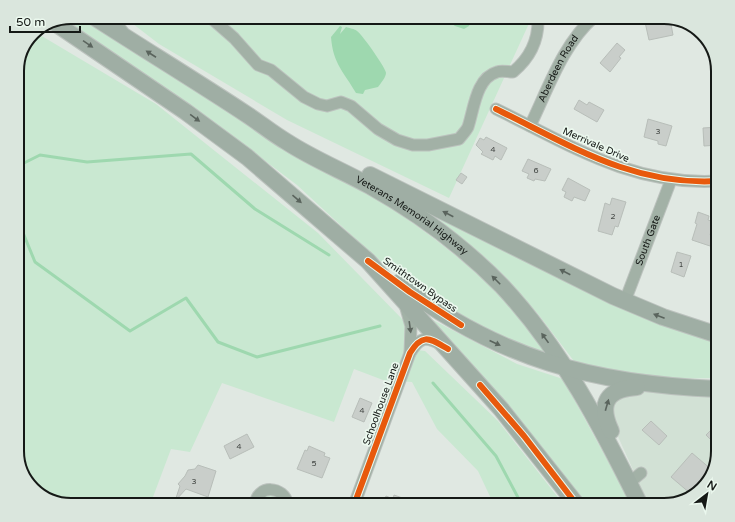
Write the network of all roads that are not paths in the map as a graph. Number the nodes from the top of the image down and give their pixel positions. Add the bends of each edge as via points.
1 (105, 24) edge
2 (117, 24) edge
3 (218, 24) edge
4 (538, 24) edge
5 (588, 24) edge
6 (59, 26) edge
7 (128, 39) junction
8 (496, 109) dead end
9 (246, 114) junction
10 (530, 126) junction
11 (671, 180) junction
12 (711, 181) edge
13 (368, 261) junction
14 (404, 301) junction
15 (625, 301) junction
16 (711, 334) edge
17 (448, 349) junction
18 (410, 353) junction
19 (566, 369) junction
20 (662, 385) junction
21 (711, 388) edge
22 (257, 498) edge
23 (286, 498) edge
24 (357, 498) edge
25 (572, 498) edge
26 (636, 498) edge
27 (643, 498) edge

1 - 7 highway, Veterans Memorial Highway
2 - 7 street
3 - 4 street via 258,65 272,70 304,97 327,106 341,102 351,106 378,129 397,140 413,145 428,145 459,139 467,129 483,82 498,71 513,72 524,63 537,35
5 - 10 street, Aberdeen Road via 563,58
6 -> 13 highway via 238,150
9 -> 7 highway, Veterans Memorial Highway
8 - 10 street, Merrivale Drive
15 -> 9 highway
19 -> 9 highway, Veterans Memorial Highway via 513,298 457,245 397,202 287,142
10 - 11 street, Merrivale Drive via 618,167
11 - 12 street, Merrivale Drive
11 - 15 street, South Gate
13 - 14 highway
13 -> 19 highway, Smithtown Bypass via 430,306 474,332 522,354
14 - 17 highway
14 -> 18 street, Schoolhouse Lane via 411,326
16 -> 15 highway
17 - 18 street, Schoolhouse Lane via 425,339 418,341
17 - 25 highway via 524,436
18 - 24 street, Schoolhouse Lane
19 - 20 highway, Smithtown Bypass via 611,379
19 - 26 highway, Veterans Memorial Highway via 598,422
20 - 21 highway, Smithtown Bypass
27 -> 20 highway via 638,476 606,418 606,403 619,389
22 - 23 street via 260,493 270,489 281,492

